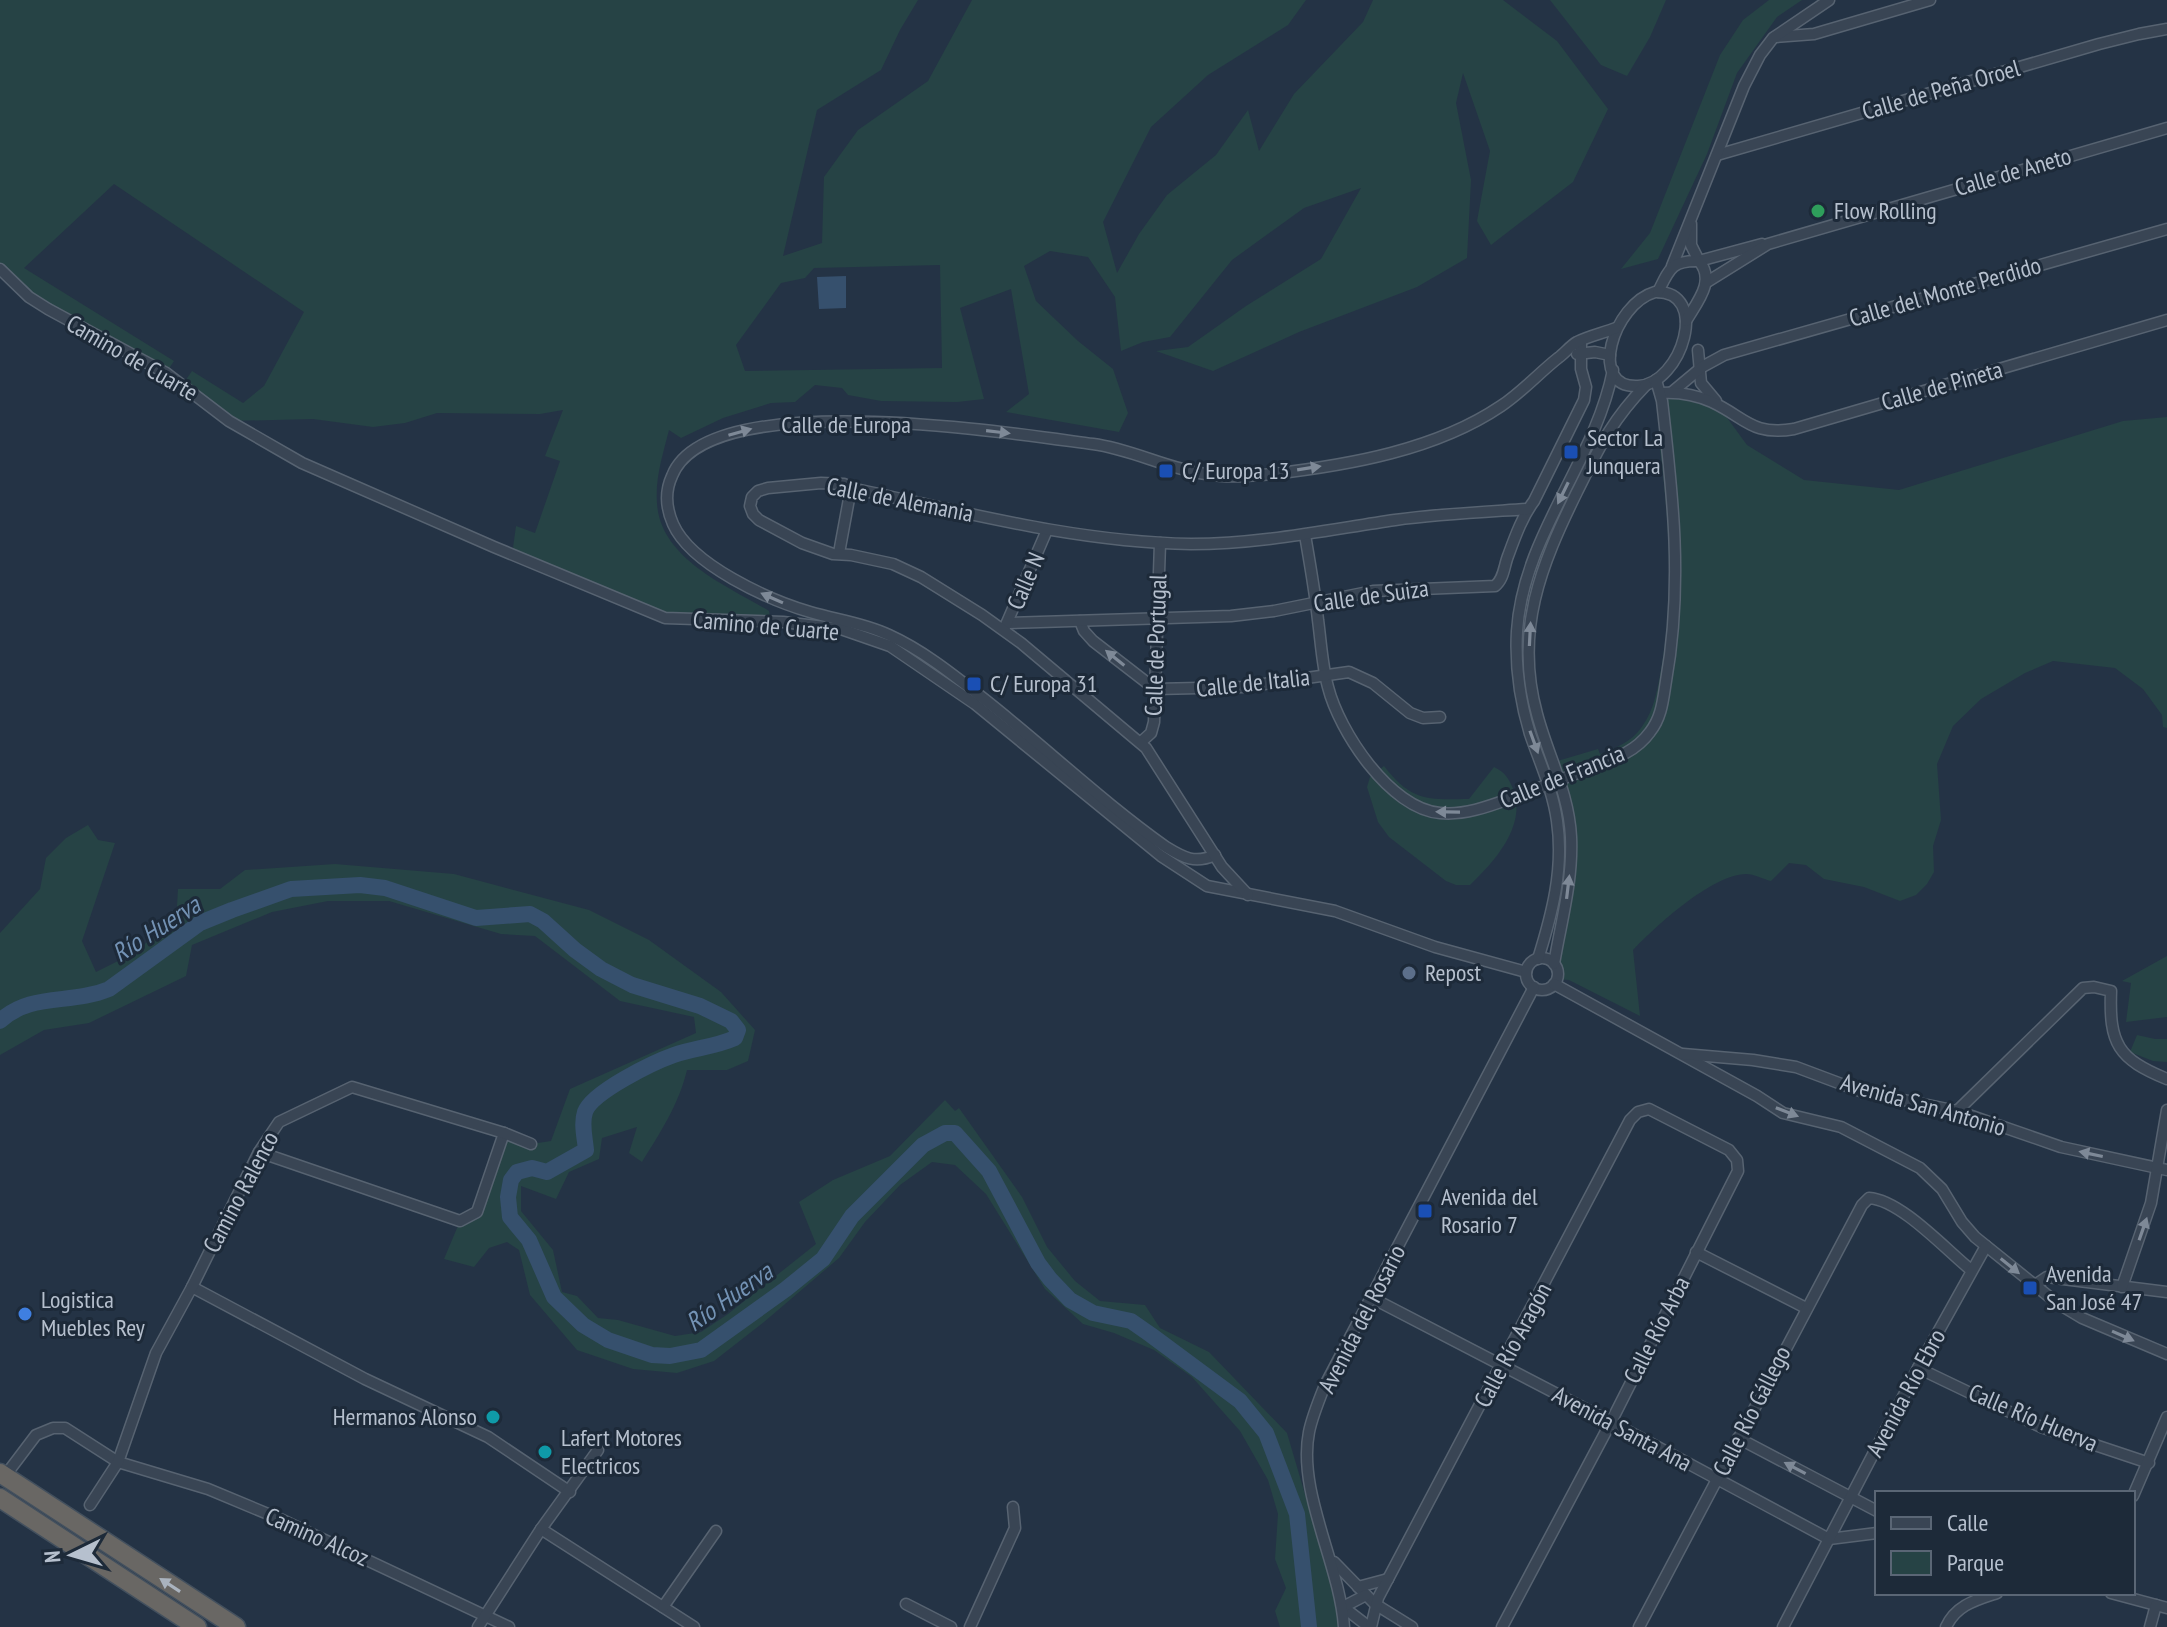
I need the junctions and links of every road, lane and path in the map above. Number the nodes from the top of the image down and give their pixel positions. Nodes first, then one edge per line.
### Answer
1 (1829, 0) edge
2 (1930, 0) edge
3 (1794, 21) junction
4 (2167, 29) edge
5 (1814, 34) junction
6 (1773, 38) junction
7 (2167, 128) edge
8 (1717, 155) junction
9 (1692, 219) junction
10 (2167, 229) edge
11 (1768, 244) junction
12 (1699, 261) junction
13 (1672, 266) junction
14 (0, 269) edge
15 (1707, 282) junction
16 (1658, 292) junction
17 (2167, 320) edge
18 (1686, 321) junction
19 (1616, 328) junction
20 (1685, 335) junction
21 (1581, 341) junction
22 (1698, 350) junction
23 (1581, 353) junction
24 (1610, 355) junction
25 (1724, 355) junction
26 (1560, 357) junction
27 (1581, 369) junction
28 (1699, 369) junction
29 (1613, 370) junction
30 (1651, 382) junction
31 (1666, 392) junction
32 (1720, 406) junction
33 (851, 488) junction
34 (1528, 509) junction
35 (1047, 530) junction
36 (1305, 535) junction
37 (1160, 543) junction
38 (839, 553) junction
39 (1316, 603) junction
40 (1157, 619) junction
41 (1080, 621) junction
42 (1006, 626) junction
43 (1325, 675) junction
44 (1155, 689) junction
45 (1440, 717) dead end
46 (1141, 742) junction
47 (1215, 855) junction
48 (1222, 867) junction
49 (1231, 876) junction
50 (1224, 890) junction
51 (1248, 895) junction
52 (1538, 959) junction
53 (1554, 964) junction
54 (1526, 972) junction
55 (1554, 984) junction
56 (1534, 987) junction
57 (1677, 1054) junction
58 (1725, 1057) junction
59 (1719, 1075) junction
60 (2167, 1079) edge
61 (2167, 1110) edge
62 (1957, 1111) junction
63 (504, 1133) junction
64 (531, 1144) dead end
65 (259, 1152) junction
66 (1737, 1160) joint
67 (2162, 1169) edge
68 (1986, 1246) junction
69 (1696, 1252) junction
70 (1971, 1270) junction
71 (2035, 1285) junction
72 (192, 1287) junction
73 (2122, 1287) junction
74 (2167, 1292) edge
75 (1372, 1298) junction
76 (1806, 1308) junction
77 (2167, 1354) edge
78 (1502, 1366) junction
79 (1918, 1368) junction
80 (2167, 1417) edge
81 (1611, 1422) junction
82 (1738, 1438) junction
83 (598, 1450) dead end
84 (118, 1462) junction
85 (2149, 1463) junction
86 (2, 1474) edge
87 (1717, 1480) junction
88 (570, 1492) junction
89 (2135, 1492) edge
90 (1851, 1497) junction
91 (0, 1498) edge
92 (90, 1505) dead end
93 (1013, 1507) dead end
94 (1875, 1510) edge
95 (541, 1529) junction
96 (716, 1531) dead end
97 (1875, 1533) edge
98 (1829, 1539) junction
99 (1332, 1561) junction
100 (1388, 1579) junction
101 (1366, 1595) junction
102 (1992, 1595) edge
103 (2119, 1595) edge
104 (906, 1604) dead end
105 (2162, 1606) edge
106 (663, 1607) junction
107 (1343, 1607) junction
108 (486, 1615) junction
109 (197, 1627) edge
110 (236, 1627) edge
111 (478, 1627) edge
112 (509, 1627) edge
113 (694, 1627) edge
114 (951, 1627) edge
115 (970, 1627) edge
116 (1344, 1627) edge
117 (1370, 1627) edge
118 (1412, 1627) edge
119 (1502, 1627) edge
120 (1639, 1627) edge
121 (1783, 1627) edge
122 (1946, 1627) edge
123 (2150, 1627) edge

1 - 3 street
2 - 5 street
3 - 5 street
3 - 6 street
4 - 8 street, Calle de Peña Oroel
5 - 6 street
6 - 8 street
7 - 11 street, Calle de Aneto
8 - 9 street
9 - 12 street
9 - 13 street
10 - 25 street, Calle del Monte Perdido
11 - 12 street, Calle de Aneto
11 - 15 street, Calle de Aneto
12 - 13 street, Calle de Aneto
12 - 15 street
13 - 16 street
14 - 50 street, Camino de Cuarte
15 - 18 street
16 - 18 street
16 - 19 street
17 - 32 street, Calle de Pineta
18 - 20 street
19 - 21 street, Calle de Europa
19 - 24 street
20 - 22 street
20 - 30 street
21 - 23 street, Calle de Suiza
21 - 26 street, Calle de Europa
22 - 25 street, Calle del Monte Perdido
22 - 28 street, Calle de Pineta
23 - 24 street, Calle de Europa
23 - 26 street, Calle de Europa
23 - 27 street, Calle de Suiza
24 - 29 street
25 - 28 street, Calle del Monte Perdido
26 - 27 street
47 -> 26 street, Calle de Europa
27 - 34 street, Calle de Suiza
28 - 31 street, Calle del Monte Perdido
28 - 32 street, Calle de Pineta
29 - 30 street
29 -> 52 street
30 - 31 street, Calle de Francia
53 -> 30 street
31 - 32 street, Calle de Pineta
31 -> 43 street, Calle de Francia, bridge
33 - 35 street, Calle de Alemania
33 - 38 street
33 - 38 street, Calle de Alemania
34 - 36 street, Calle de Alemania
34 - 39 street, Calle de Suiza
35 - 37 street, Calle de Alemania
35 - 42 street, Calle N
36 - 37 street, Calle de Alemania
36 - 39 street, Calle de Francia
37 - 40 street, Calle de Portugal
38 - 42 street, Calle de Alemania
39 - 40 street, Calle de Suiza
39 - 43 street, Calle de Francia
40 - 41 street, Calle de Suiza
40 - 44 street, Calle de Portugal
41 - 42 street, Calle de Suiza
44 -> 41 street
42 - 46 street, Calle de Alemania
43 - 44 street, Calle de Italia
43 - 45 street, Calle de Italia
44 - 46 street, Calle de Portugal
46 - 47 street, Calle de Alemania
47 - 48 street, Calle de Alemania
48 - 49 street, Calle de Alemania
48 - 50 street
49 - 50 street
49 - 51 street, Calle de Alemania
50 - 51 street, Camino de Cuarte
51 - 54 street, Camino de Cuarte
52 - 53 street
52 - 54 street
53 - 55 street
54 - 56 street
55 - 56 street
55 - 57 street
56 - 75 street, Avenida del Rosario
57 - 58 street, Avenida San Antonio
57 - 59 street
58 - 59 street
58 - 62 street, Avenida San Antonio
59 -> 68 street
60 - 62 street
61 - 67 street
67 -> 62 street, Avenida San Antonio
63 - 64 street, Camino Ralenco
63 - 65 street, Camino Ralenco
63 - 65 street
65 - 72 street, Camino Ralenco
66 - 69 street, Calle Río Arba
66 - 78 street, Calle Río Aragón
73 -> 67 street
68 - 70 street, Avenida Río Ebro
68 -> 71 street
69 - 76 street
69 - 81 street, Calle Río Arba
70 - 76 street, Calle Río Gállego
70 - 79 street, Avenida Río Ebro
71 - 73 street
71 -> 77 street
72 - 84 street, Camino Ralenco
72 - 88 street
73 - 74 street
75 - 78 street, Avenida Santa Ana
75 - 99 street, Avenida del Rosario
76 - 82 street, Calle Río Gállego
78 - 81 street, Avenida Santa Ana
78 - 100 street, Calle Río Aragón
79 - 85 street, Calle Río Huerva
79 - 90 street, Avenida Río Ebro
80 - 85 street
81 - 87 street, Avenida Santa Ana
81 - 119 street, Calle Río Arba
82 - 87 street, Calle Río Gállego
90 -> 82 street
83 - 88 street
84 - 86 street, Camino Alcoz
84 - 92 street, Camino Ralenco
84 - 108 street, Camino Alcoz
85 - 89 street
110 -> 86 highway
87 - 98 street, Avenida Santa Ana
87 - 120 street, Calle Río Gállego
88 - 95 street
90 - 94 street
90 - 98 street, Avenida Río Ebro
91 - 109 highway
93 - 115 street
95 - 106 street
95 - 108 street
96 - 106 street
97 - 98 street
98 - 121 street, Avenida Río Ebro
99 - 101 street
99 - 107 street, Avenida del Rosario
100 - 101 street, Calle Río Aragón
100 - 101 street
101 - 107 street
101 - 117 street, Calle Río Aragón
101 - 118 street
102 - 122 street
103 - 105 street
104 - 114 street
105 - 123 street
106 - 113 street
107 - 116 street, Avenida del Rosario
107 - 117 street
108 - 111 street
108 - 112 street, Camino Alcoz

